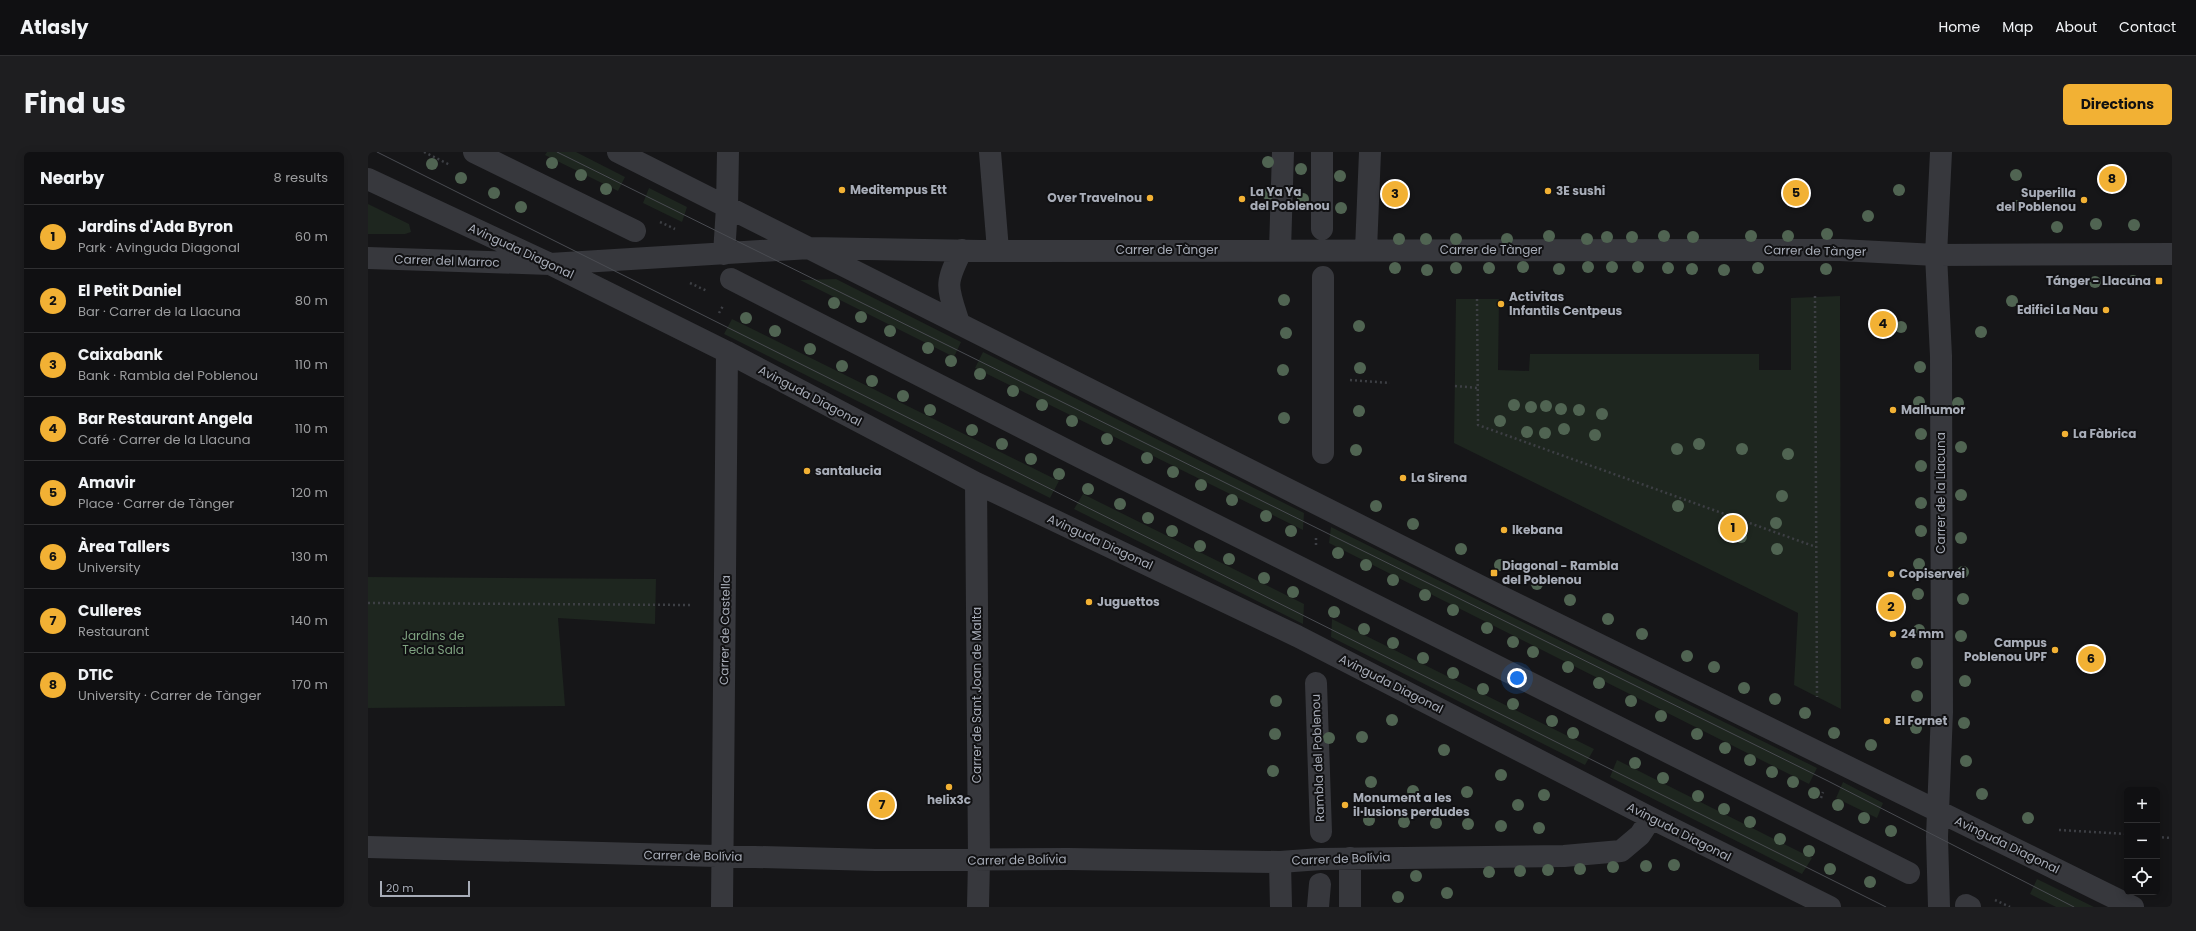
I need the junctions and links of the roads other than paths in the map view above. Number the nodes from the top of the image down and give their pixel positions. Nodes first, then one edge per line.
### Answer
1 (474, 152) edge
2 (618, 152) edge
3 (728, 152) edge
4 (990, 152) edge
5 (1283, 152) edge
6 (1322, 152) edge
7 (1370, 152) edge
8 (1941, 152) edge
9 (368, 179) edge
10 (728, 207) junction
11 (1322, 229) dead end
12 (635, 231) dead end
13 (810, 248) junction
14 (962, 250) junction
15 (998, 250) junction
16 (1280, 250) junction
17 (1366, 250) junction
18 (724, 254) junction
19 (2172, 254) edge
20 (1936, 255) junction
21 (368, 258) edge
22 (550, 264) junction
23 (1323, 277) dead end
24 (731, 279) dead end
25 (959, 323) junction
26 (727, 352) junction
27 (1323, 453) dead end
28 (976, 483) junction
29 (1316, 683) dead end
30 (1938, 811) junction
31 (1651, 818) junction
32 (1321, 832) dead end
33 (368, 847) edge
34 (724, 856) junction
35 (1350, 858) junction
36 (979, 860) junction
37 (1280, 862) junction
38 (1909, 873) dead end
39 (1320, 884) dead end
40 (722, 907) edge
41 (978, 907) edge
42 (1281, 907) edge
43 (1318, 907) edge
44 (1350, 907) edge
45 (1830, 907) edge
46 (1939, 907) edge
47 (2133, 907) edge

1 - 12 street
2 - 10 street, Avinguda Diagonal
3 - 10 street
4 - 15 street
5 - 16 street
6 - 11 street
7 - 17 street
8 - 20 street, Carrer de la Llacuna
9 - 22 street, Avinguda Diagonal
10 - 13 street, Avinguda Diagonal
10 - 18 street
13 - 14 street, Carrer de Tànger
13 - 18 street, Carrer de Tànger
13 - 25 street, Avinguda Diagonal
14 - 15 street, Carrer de Tànger
14 - 25 street
15 - 16 street, Carrer de Tànger
16 - 17 street, Carrer de Tànger
17 - 20 street, Carrer de Tànger
18 - 22 street, Carrer del Marroc
19 - 20 street, Carrer de Tànger
20 - 30 street, Carrer de la Llacuna
21 - 22 street, Carrer del Marroc
22 - 26 street, Avinguda Diagonal
23 - 27 street
24 - 38 street
25 - 30 street, Avinguda Diagonal
26 - 28 street, Avinguda Diagonal
26 - 34 street, Carrer de Castella
28 - 31 street, Avinguda Diagonal
28 - 36 street, Carrer de Sant Joan de Malta
29 - 32 street, Rambla del Poblenou
30 - 46 street, Carrer de la Llacuna
30 - 47 street, Avinguda Diagonal
31 - 35 street, Carrer de Bolívia
31 - 45 street, Avinguda Diagonal
33 - 34 street, Carrer de Bolívia
34 - 36 street, Carrer de Bolívia
34 - 40 street, Carrer de Castella
35 - 37 street, Carrer de Bolívia
35 - 44 street
36 - 37 street, Carrer de Bolívia
36 - 41 street, Carrer de Sant Joan de Malta
37 - 42 street
39 - 43 street

